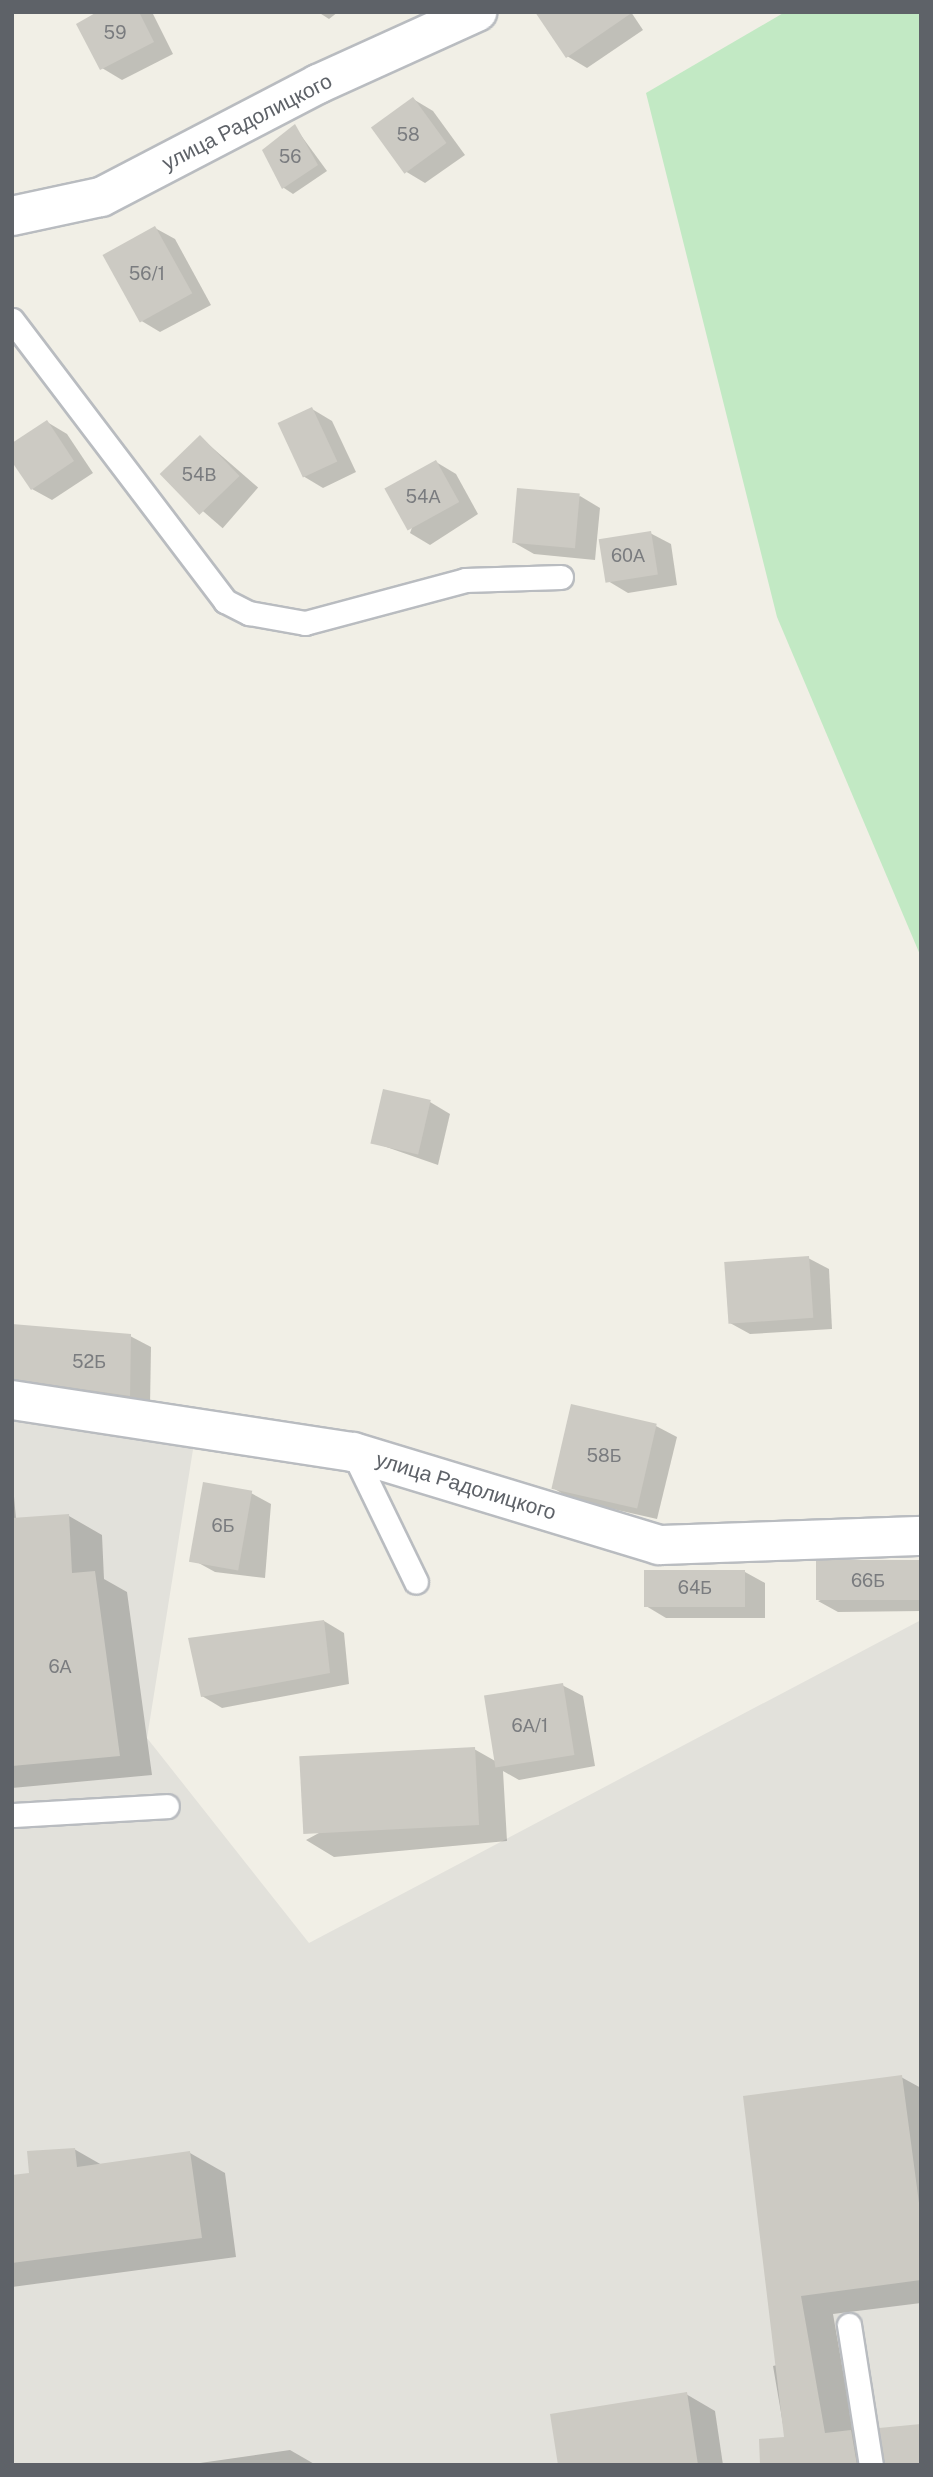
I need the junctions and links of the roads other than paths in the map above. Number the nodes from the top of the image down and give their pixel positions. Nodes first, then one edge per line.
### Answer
1 (477, 12) edge
2 (12, 216) edge
3 (12, 320) edge
4 (561, 577) dead end
5 (12, 1400) edge
6 (353, 1452) junction
7 (920, 1536) edge
8 (416, 1582) dead end
9 (167, 1806) dead end
10 (12, 1815) edge
11 (849, 2325) dead end
12 (871, 2465) edge

1 - 2 street, улица Радолицкого
3 - 4 lane
5 - 6 street, улица Радолицкого
6 - 7 street, улица Радолицкого
6 - 8 lane
9 - 10 lane
11 - 12 lane

